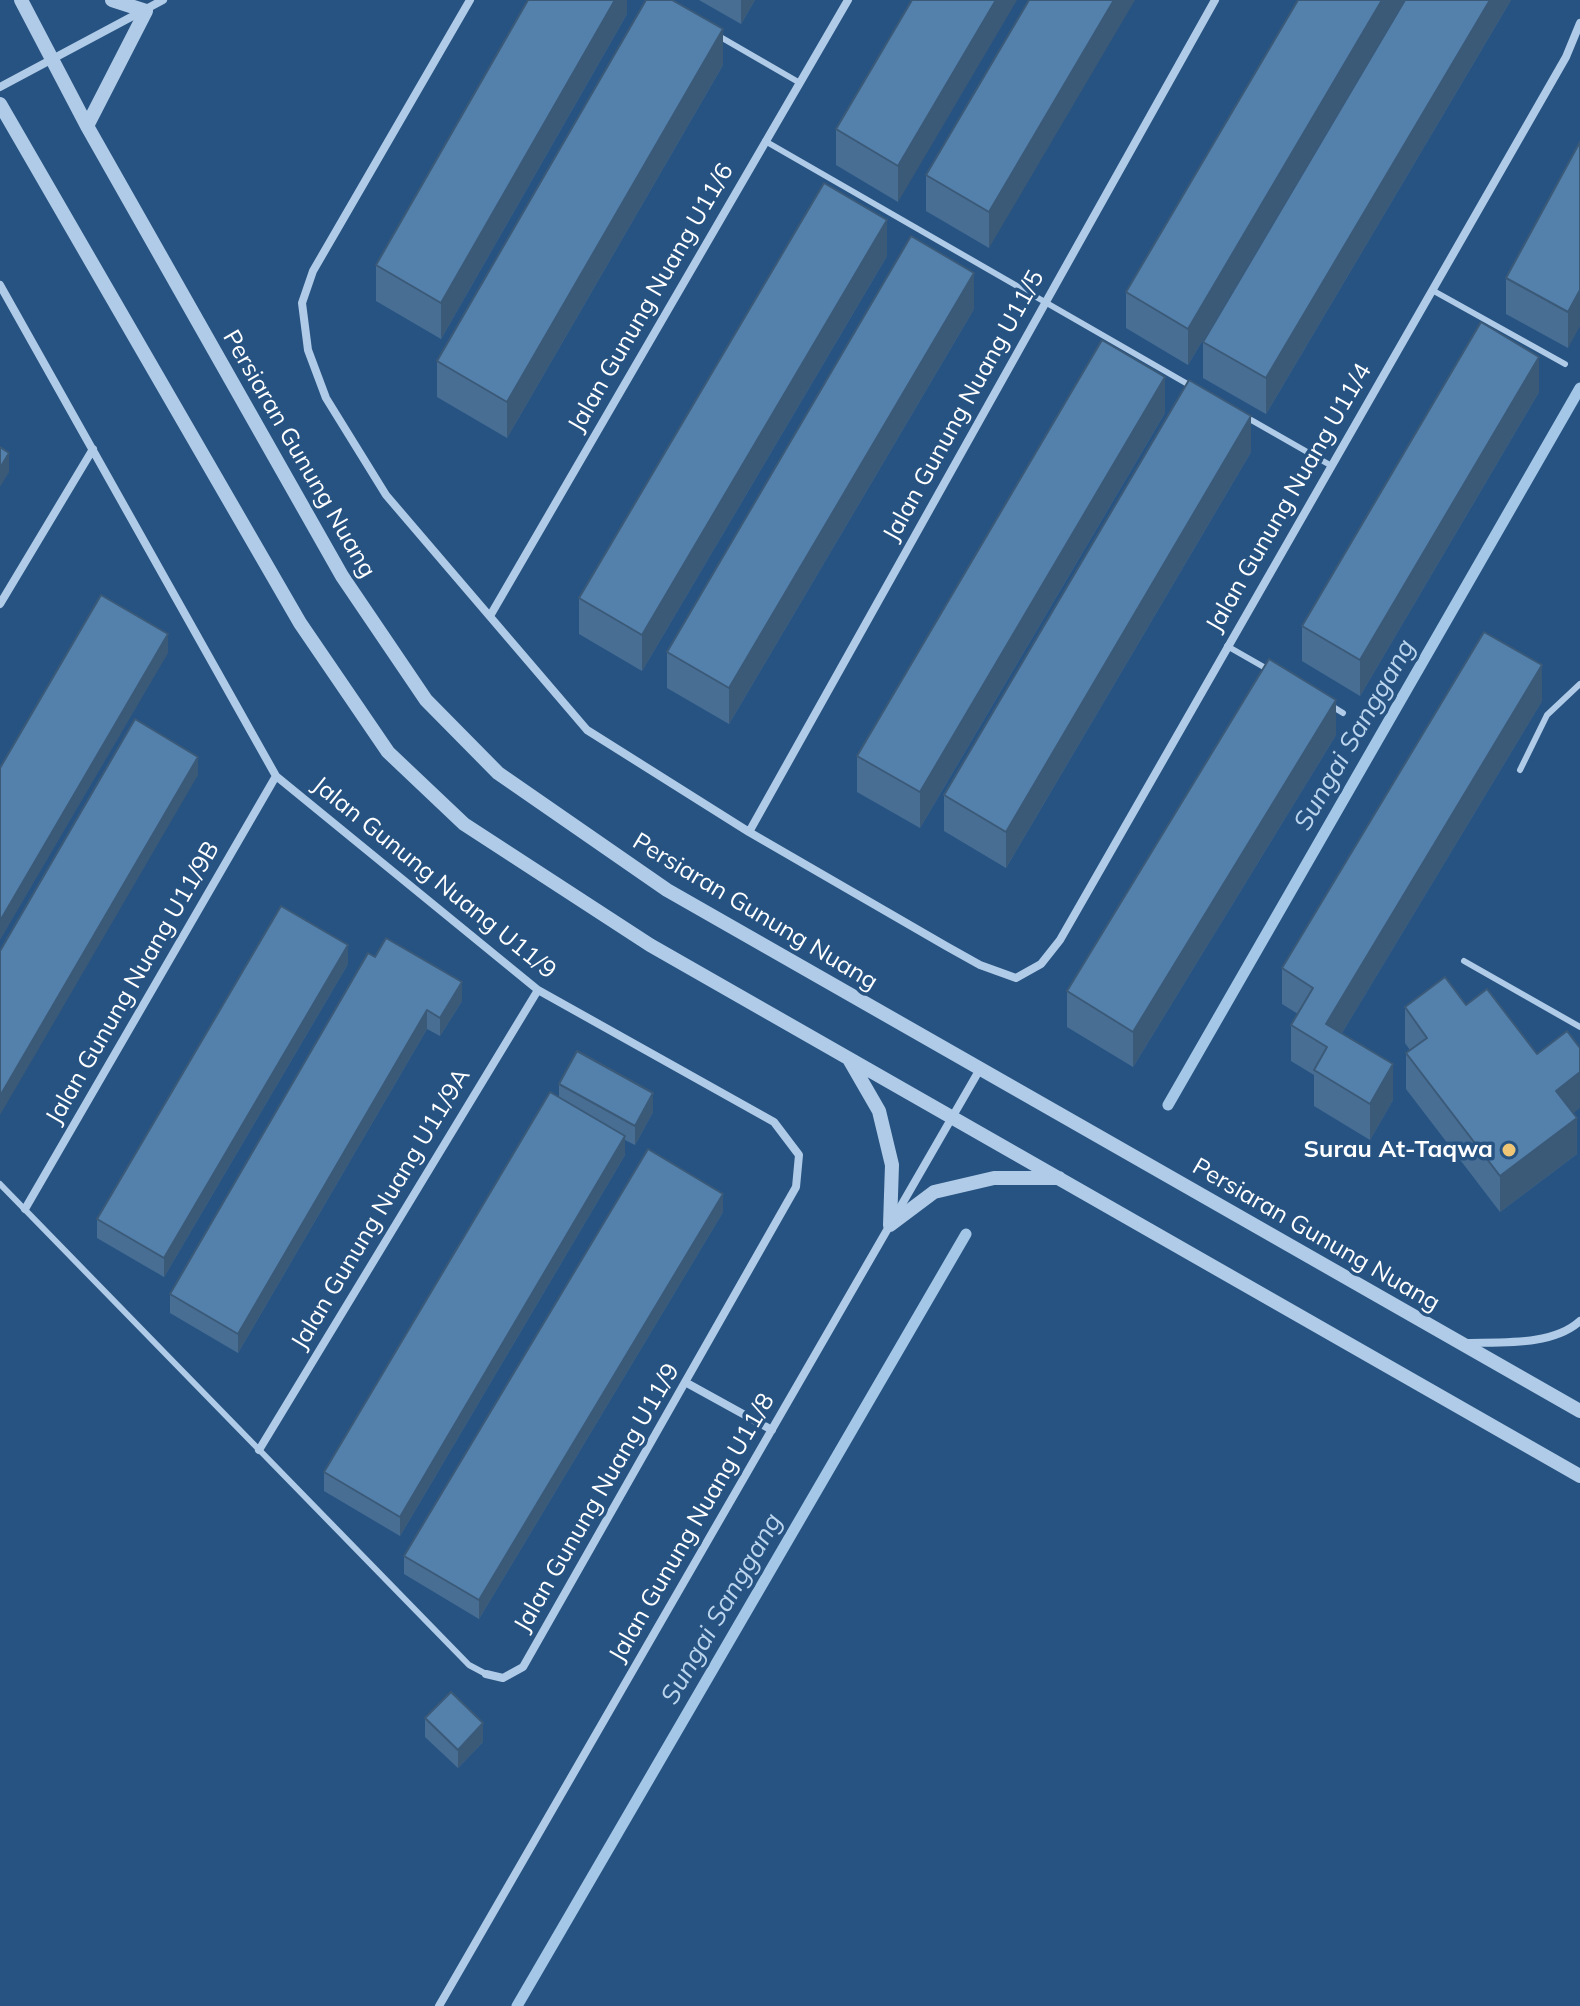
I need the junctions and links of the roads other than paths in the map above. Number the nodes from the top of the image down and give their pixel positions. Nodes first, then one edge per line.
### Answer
1 (21, 0) edge
2 (112, 0) edge
3 (163, 0) edge
4 (470, 0) edge
5 (848, 0) edge
6 (1215, 0) edge
7 (146, 11) junction
8 (1580, 23) edge
9 (708, 30) edge
10 (51, 60) junction
11 (800, 83) junction
12 (0, 87) edge
13 (0, 104) edge
14 (87, 126) junction
15 (765, 141) junction
16 (0, 285) edge
17 (1432, 290) junction
18 (1045, 302) junction
19 (1565, 364) dead end
20 (1194, 387) edge
21 (1235, 411) edge
22 (93, 449) junction
23 (1330, 465) junction
24 (0, 604) edge
25 (490, 616) junction
26 (1227, 646) junction
27 (1278, 675) edge
28 (1580, 684) edge
29 (1317, 698) edge
30 (1343, 713) dead end
31 (1520, 770) dead end
32 (276, 776) junction
33 (749, 832) junction
34 (1464, 961) dead end
35 (538, 990) junction
36 (1580, 1027) edge
37 (849, 1059) junction
38 (980, 1069) junction
39 (952, 1117) junction
40 (1059, 1178) junction
41 (0, 1184) edge
42 (25, 1209) junction
43 (890, 1225) junction
44 (1580, 1321) edge
45 (1462, 1343) junction
46 (685, 1382) junction
47 (1580, 1411) edge
48 (772, 1430) junction
49 (259, 1450) junction
50 (1580, 1476) edge
51 (486, 1674) joint
52 (439, 2006) edge

1 - 10 street, Persiaran Gunung Nuang
2 - 7 street
3 - 7 street
4 - 25 street
5 - 11 street, Jalan Gunung Nuang U11/6
6 - 18 street, Jalan Gunung Nuang U11/5
7 - 10 street
7 - 14 street
8 - 17 street, Jalan Gunung Nuang U11/4
9 - 11 lane
10 - 12 street
10 - 14 street, Persiaran Gunung Nuang
11 - 15 street, Jalan Gunung Nuang U11/6
13 - 37 street
14 - 38 street, Persiaran Gunung Nuang
15 - 18 lane
15 - 25 street, Jalan Gunung Nuang U11/6
16 - 22 street, Jalan Gunung Nuang U11/9
17 - 19 lane
17 - 23 street, Jalan Gunung Nuang U11/4
18 - 20 lane
18 - 33 street, Jalan Gunung Nuang U11/5
21 - 23 lane
22 - 24 street
22 - 32 street, Jalan Gunung Nuang U11/9
23 - 26 street, Jalan Gunung Nuang U11/4
25 - 33 street
26 - 27 lane
26 - 33 street, Jalan Gunung Nuang U11/4
28 - 31 lane
29 - 30 lane
32 - 35 street, Jalan Gunung Nuang U11/9
32 - 42 street, Jalan Gunung Nuang U11/9B
34 - 36 lane
35 - 46 street, Jalan Gunung Nuang U11/9
35 - 49 street, Jalan Gunung Nuang U11/9A
37 - 39 street
37 - 43 street
38 - 39 street, Jalan Gunung Nuang U11/8
38 - 45 street, Persiaran Gunung Nuang
39 - 40 street
39 - 43 street, Jalan Gunung Nuang U11/8
40 - 43 street
40 - 50 street
41 - 42 lane
42 - 49 lane
43 - 48 street, Jalan Gunung Nuang U11/8
44 - 45 street
45 - 47 street, Persiaran Gunung Nuang
46 - 48 street
46 - 51 street, Jalan Gunung Nuang U11/9
48 - 52 street, Jalan Gunung Nuang U11/8
49 - 51 lane

